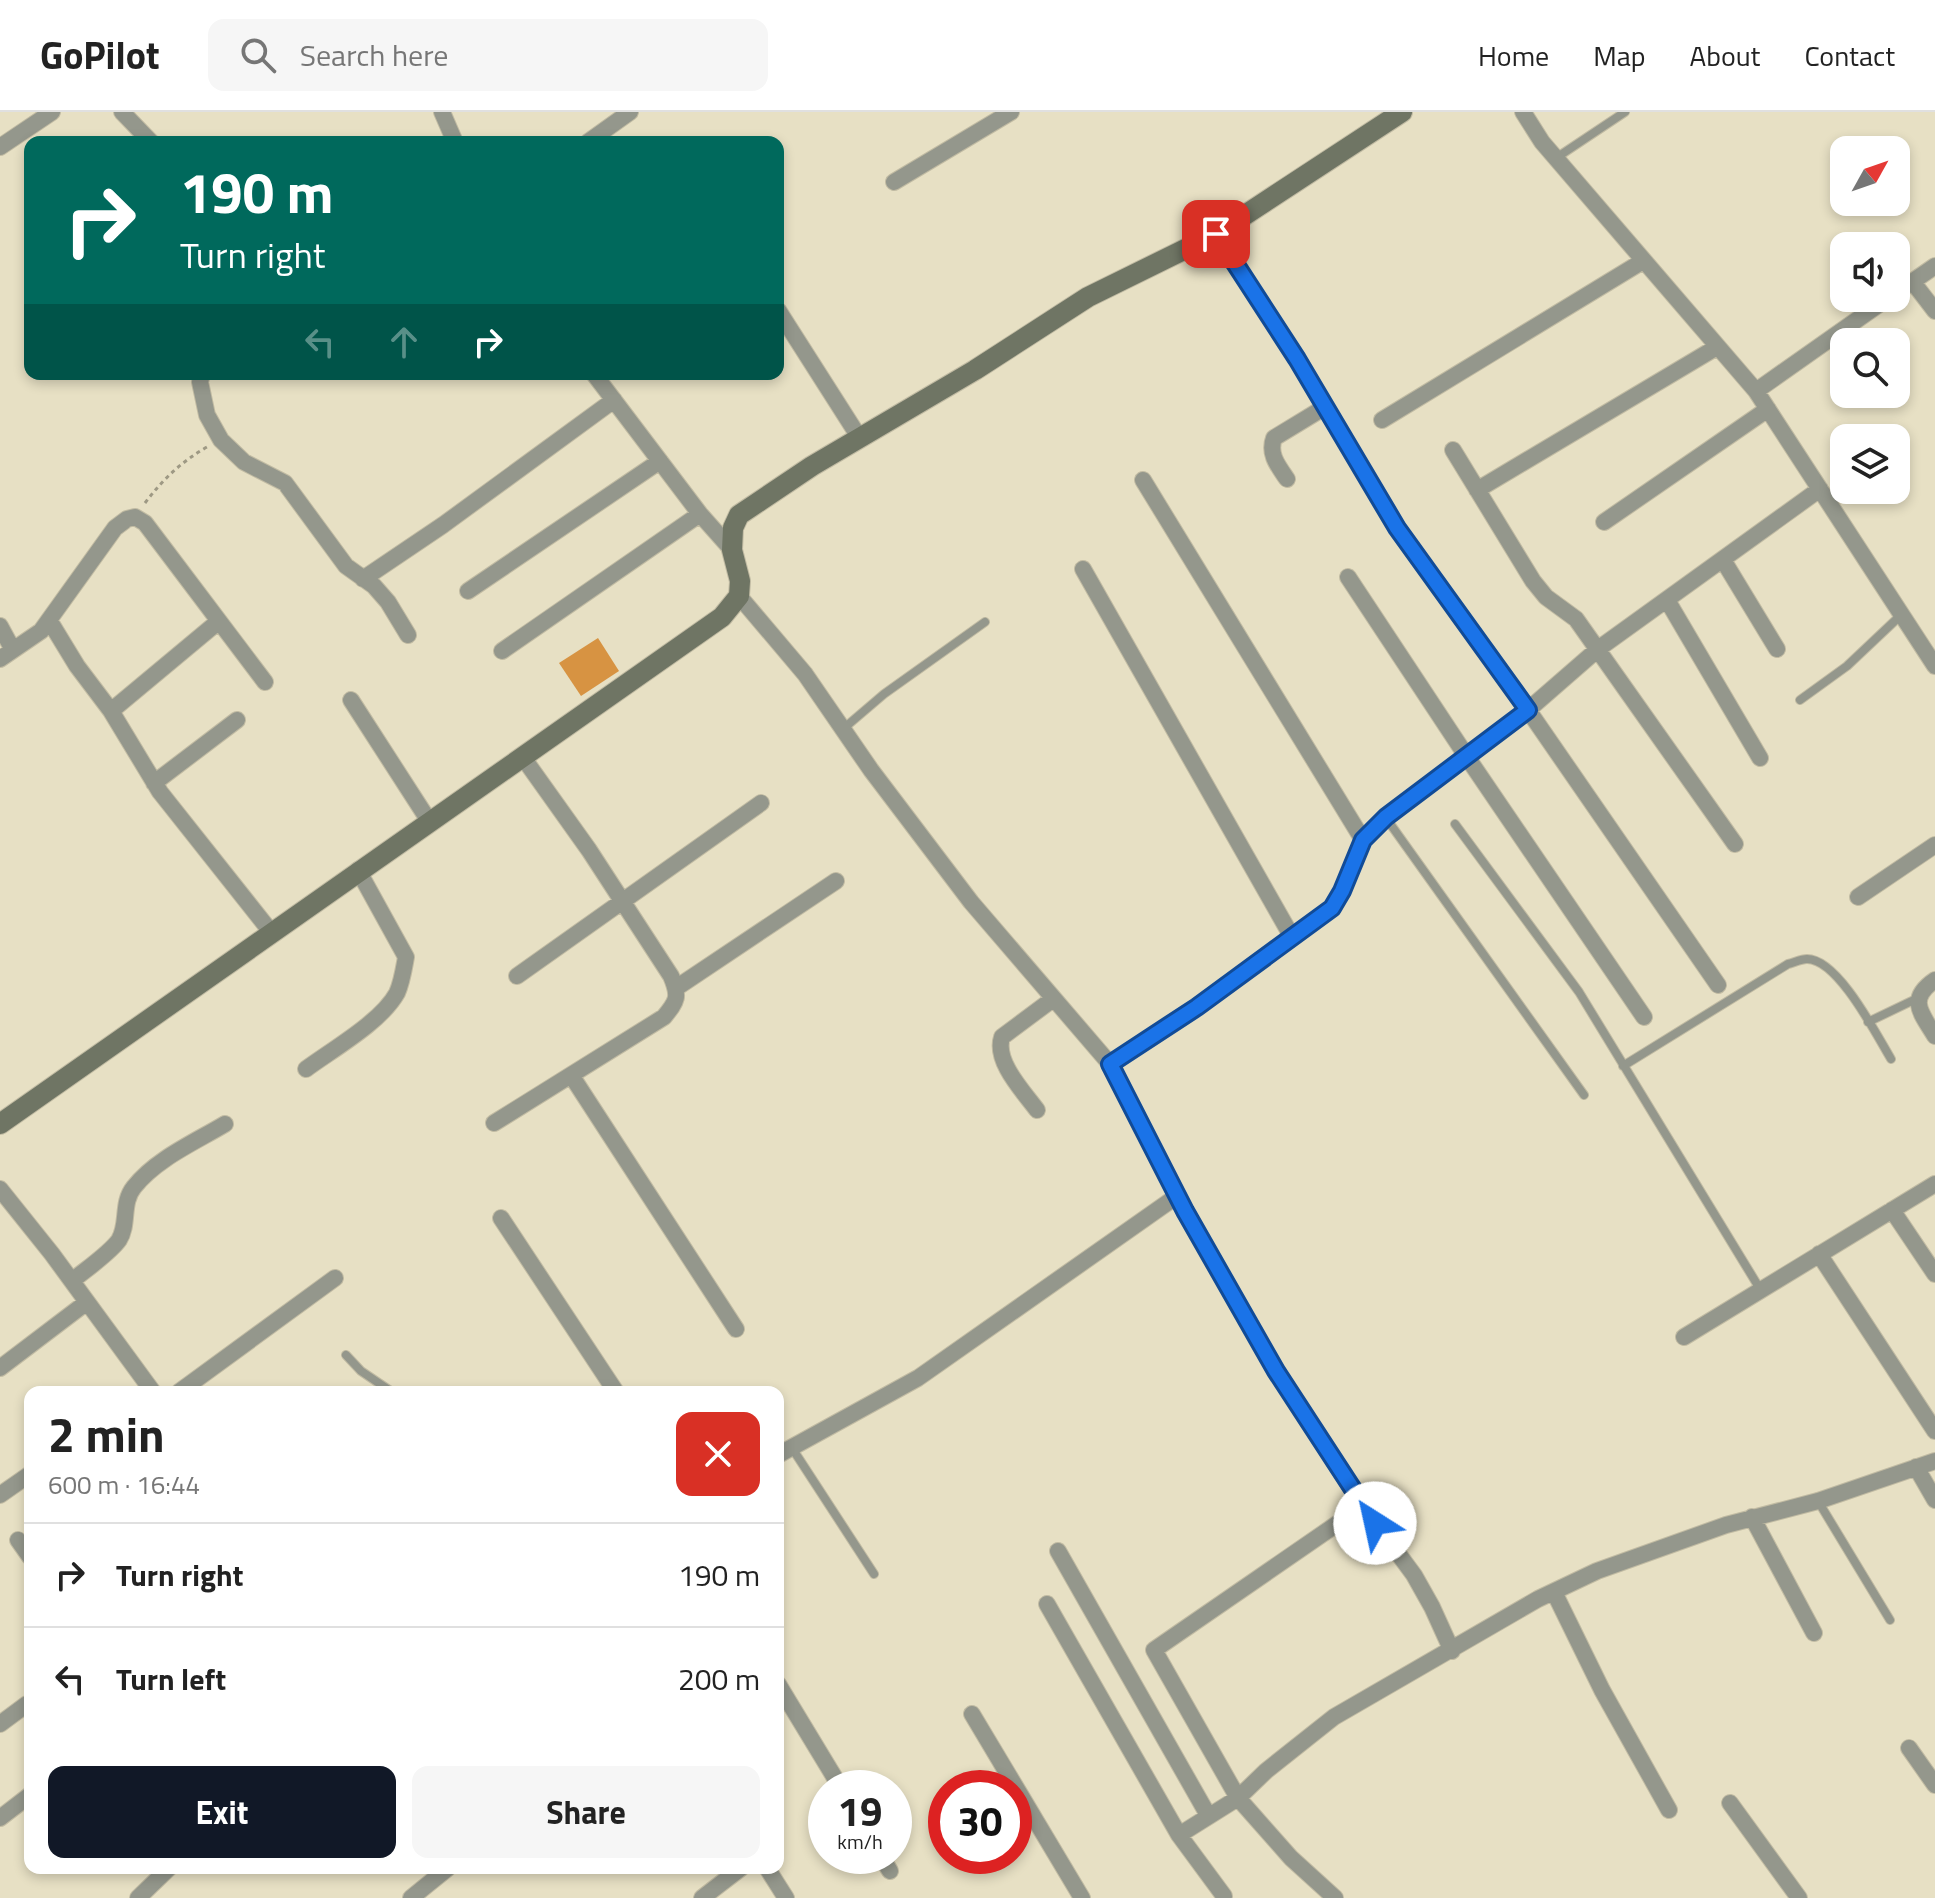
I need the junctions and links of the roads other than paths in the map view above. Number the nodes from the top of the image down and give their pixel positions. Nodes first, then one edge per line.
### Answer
1 (52, 112) edge
2 (122, 112) edge
3 (442, 112) edge
4 (630, 112) edge
5 (1011, 112) edge
6 (1402, 112) edge
7 (1523, 112) edge
8 (1625, 112) edge
9 (145, 136) edge
10 (452, 136) edge
11 (596, 136) edge
12 (0, 147) edge
13 (1555, 158) junction
14 (894, 182) dead end
15 (1216, 234) junction
16 (1643, 261) junction
17 (1935, 266) edge
18 (1912, 281) joint
19 (1935, 311) edge
20 (1868, 312) edge
21 (784, 319) edge
22 (1717, 347) junction
23 (200, 380) edge
24 (599, 380) edge
25 (1756, 391) junction
26 (614, 400) junction
27 (1325, 407) junction
28 (1768, 409) junction
29 (1382, 420) dead end
30 (859, 437) junction
31 (1453, 450) dead end
32 (660, 461) junction
33 (1287, 479) dead end
34 (1143, 480) dead end
35 (1820, 489) junction
36 (1477, 490) junction
37 (700, 514) junction
38 (1604, 522) dead end
39 (732, 550) junction
40 (1723, 560) junction
41 (1083, 569) dead end
42 (1348, 577) dead end
43 (363, 579) junction
44 (468, 591) dead end
45 (739, 596) junction
46 (1667, 600) junction
47 (1901, 614) junction
48 (49, 620) junction
49 (219, 621) junction
50 (985, 622) dead end
51 (0, 626) edge
52 (408, 635) dead end
53 (1598, 649) junction
54 (1777, 649) dead end
55 (502, 651) dead end
56 (6, 655) edge
57 (1935, 666) edge
58 (265, 682) dead end
59 (351, 700) dead end
60 (1800, 700) dead end
61 (1528, 710) junction
62 (111, 711) junction
63 (237, 720) dead end
64 (843, 729) junction
65 (522, 756) junction
66 (1467, 757) junction
67 (1760, 758) dead end
68 (154, 783) junction
69 (761, 803) dead end
70 (1386, 817) junction
71 (429, 821) junction
72 (1455, 824) dead end
73 (1363, 840) junction
74 (1735, 844) dead end
75 (1935, 845) edge
76 (358, 870) junction
77 (836, 881) dead end
78 (1858, 897) dead end
79 (622, 901) junction
80 (271, 932) junction
81 (1292, 937) junction
82 (517, 976) dead end
83 (1935, 980) edge
84 (1718, 985) dead end
85 (676, 988) junction
86 (1918, 998) junction
87 (1053, 999) junction
88 (1644, 1017) dead end
89 (1868, 1022) junction
90 (1935, 1036) edge
91 (1891, 1059) dead end
92 (1110, 1064) junction
93 (1623, 1066) junction
94 (306, 1069) dead end
95 (571, 1075) junction
96 (1584, 1095) dead end
97 (1037, 1110) dead end
98 (494, 1123) dead end
99 (0, 1124) edge
100 (225, 1124) dead end
101 (1935, 1184) edge
102 (0, 1189) edge
103 (1177, 1196) junction
104 (1892, 1210) junction
105 (501, 1218) dead end
106 (1819, 1254) junction
107 (1935, 1274) edge
108 (335, 1278) dead end
109 (72, 1281) junction
110 (1760, 1289) junction
111 (87, 1302) junction
112 (736, 1329) dead end
113 (1684, 1337) dead end
114 (346, 1355) dead end
115 (0, 1368) edge
116 (146, 1386) edge
117 (187, 1386) edge
118 (383, 1386) edge
119 (612, 1386) edge
120 (1935, 1431) edge
121 (785, 1451) edge
122 (1935, 1461) edge
123 (1916, 1467) junction
124 (24, 1478) edge
125 (0, 1495) edge
126 (1935, 1500) edge
127 (1818, 1501) junction
128 (1363, 1506) junction
129 (1752, 1517) junction
130 (18, 1540) dead end
131 (24, 1548) edge
132 (1058, 1551) dead end
133 (874, 1574) dead end
134 (1554, 1592) junction
135 (1047, 1604) dead end
136 (1890, 1620) dead end
137 (1814, 1633) dead end
138 (1452, 1651) junction
139 (784, 1694) edge
140 (24, 1706) edge
141 (972, 1714) dead end
142 (0, 1724) edge
143 (1909, 1748) dead end
144 (830, 1770) edge
145 (1935, 1785) edge
146 (1238, 1798) junction
147 (24, 1800) edge
148 (1730, 1803) dead end
149 (1669, 1810) dead end
150 (1208, 1815) junction
151 (0, 1818) edge
152 (1179, 1835) junction
153 (163, 1874) edge
154 (441, 1874) edge
155 (733, 1874) edge
156 (771, 1874) edge
157 (1224, 1896) dead end
158 (138, 1898) edge
159 (411, 1898) edge
160 (702, 1898) edge
161 (786, 1898) edge
162 (1082, 1898) edge
163 (1335, 1898) edge
164 (1799, 1898) edge

1 - 12 street
2 - 9 street
3 - 10 street
4 - 11 street
5 - 14 street
6 - 15 main road
7 - 13 street
8 - 13 lane
13 - 16 street
15 - 27 street
15 - 30 main road
16 - 22 street
16 - 29 street
17 - 18 street
18 - 19 street
20 - 25 street
21 - 30 street
22 - 25 street
22 - 36 street
23 - 43 street
24 - 26 street
25 - 28 street
26 - 32 street
26 - 43 street
27 - 33 street
27 - 61 street
28 - 35 street
28 - 38 street
30 - 39 main road
31 - 36 street
32 - 37 street
32 - 44 street
34 - 73 street
35 - 40 street
35 - 47 street
36 - 53 street
37 - 39 street
37 - 55 street
39 - 45 main road
40 - 46 street
40 - 54 street
41 - 81 street
42 - 66 street
43 - 52 street
45 - 64 street
45 - 65 main road
46 - 53 street
46 - 67 street
47 - 57 street
47 - 60 lane
48 - 49 street
48 - 56 street
48 - 62 street
49 - 58 street
49 - 62 street
50 - 64 lane
51 - 56 street
53 - 61 street
53 - 74 street
59 - 71 street
61 - 66 street
61 - 84 street
62 - 68 street
63 - 68 street
64 - 87 street
65 - 71 main road
65 - 79 street
66 - 70 street
66 - 88 street
68 - 80 street
69 - 79 street
70 - 73 street
70 - 96 lane
71 - 76 main road
72 - 93 lane
73 - 81 street
75 - 78 street
76 - 80 main road
76 - 94 street
77 - 85 street
79 - 82 street
79 - 85 street
80 - 99 main road
81 - 92 street
83 - 86 street
85 - 95 street
86 - 89 lane
86 - 90 street
87 - 92 street
87 - 97 street
89 - 91 lane
89 - 93 lane
92 - 103 street
93 - 110 lane
95 - 98 street
95 - 112 street
100 - 109 street
101 - 104 street
102 - 109 street
103 - 121 street
103 - 128 street
104 - 106 street
104 - 107 street
105 - 119 street
106 - 110 street
106 - 120 street
108 - 117 street
109 - 111 street
110 - 113 street
111 - 115 street
111 - 116 street
114 - 118 lane
121 - 133 lane
122 - 123 street
123 - 126 street
123 - 127 street
124 - 125 street
127 - 129 street
127 - 136 lane
128 - 138 street
128 - 146 street
129 - 134 street
129 - 137 street
130 - 131 street
132 - 150 street
134 - 138 street
134 - 149 street
135 - 152 street
138 - 146 street
139 - 144 street
140 - 142 street
141 - 162 street
143 - 145 street
146 - 150 street
146 - 163 street
147 - 151 street
148 - 164 street
150 - 152 street
152 - 157 street
153 - 158 street
154 - 159 street
155 - 160 street
156 - 161 street

